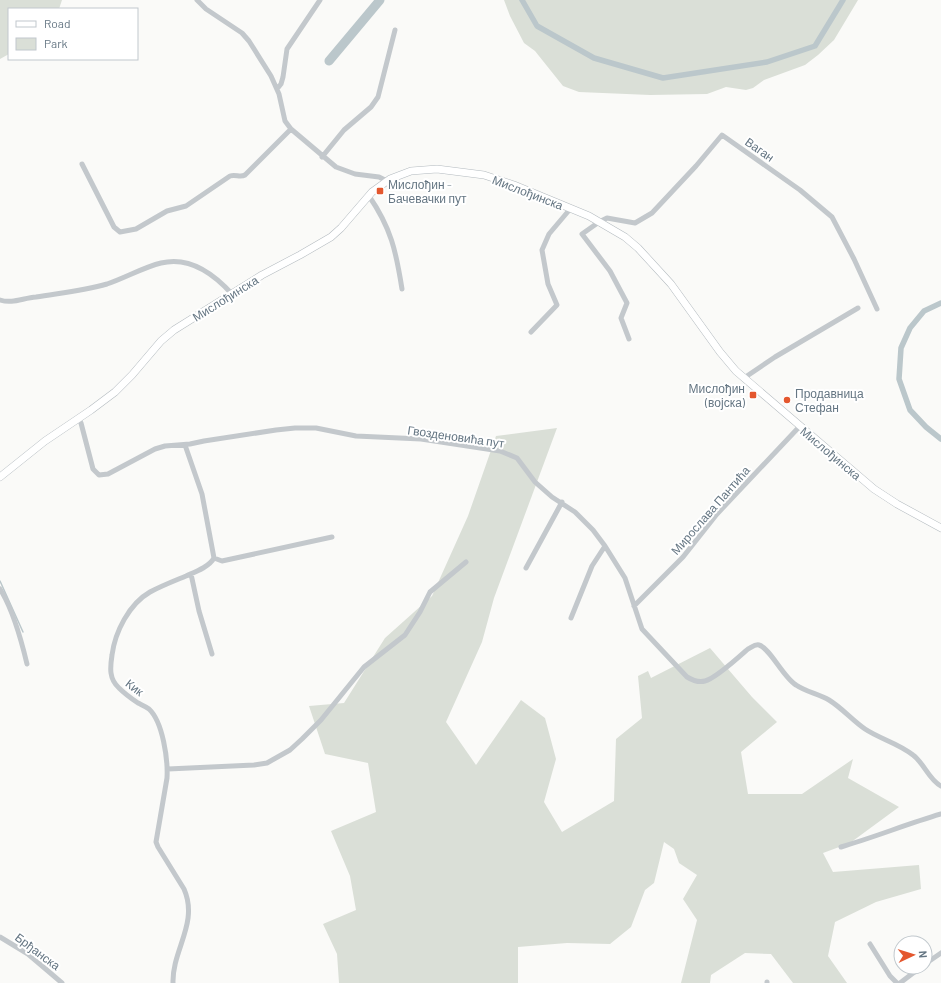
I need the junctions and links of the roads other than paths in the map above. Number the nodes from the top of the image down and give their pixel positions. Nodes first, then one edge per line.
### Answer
1 (197, 0) edge
2 (320, 0) edge
3 (395, 30) dead end
4 (277, 90) junction
5 (291, 129) junction
6 (322, 156) junction
7 (82, 164) dead end
8 (387, 181) junction
9 (369, 196) junction
10 (571, 208) junction
11 (599, 222) junction
12 (402, 289) dead end
13 (232, 294) junction
14 (0, 300) edge
15 (858, 308) dead end
16 (877, 309) dead end
17 (531, 332) dead end
18 (629, 339) dead end
19 (744, 378) junction
20 (78, 418) junction
21 (800, 426) junction
22 (185, 445) junction
23 (0, 477) edge
24 (562, 502) junction
25 (941, 528) edge
26 (332, 537) dead end
27 (605, 546) junction
28 (214, 558) junction
29 (466, 562) dead end
30 (526, 568) dead end
31 (191, 574) junction
32 (0, 589) edge
33 (634, 606) junction
34 (571, 618) dead end
35 (212, 654) dead end
36 (28, 664) dead end
37 (168, 769) junction
38 (941, 786) edge
39 (941, 814) edge
40 (841, 847) dead end
41 (0, 937) edge
42 (870, 944) dead end
43 (910, 975) edge
44 (62, 983) edge
45 (173, 983) edge
46 (898, 983) edge

1 - 4 street
2 - 4 street
3 - 6 street
4 - 5 street
5 - 6 street
5 - 7 street
6 - 8 street
8 - 9 main road, Мислођинска
8 - 10 main road, Мислођинска
9 - 12 street
9 - 13 main road, Мислођинска
10 - 11 main road, Мислођинска
10 - 17 street
11 - 16 street, Ваган
11 - 18 street
11 - 19 main road, Мислођинска
13 - 14 street
13 - 20 main road, Мислођинска
15 - 19 street
19 - 21 main road, Мислођинска
20 - 22 street, Гвозденовића пут
20 - 23 main road, Мислођинска
21 - 25 main road, Мислођинска
21 - 33 street, Мирослава Пантића
22 - 24 street, Гвозденовића пут
22 - 28 street
24 - 27 street, Гвозденовића пут
24 - 30 street
26 - 28 street
27 - 33 street, Гвозденовића пут
27 - 34 street
28 - 31 street, Кик
29 - 37 street
31 - 35 street
31 - 37 street, Кик
32 - 36 street
33 - 38 street, Гвозденовића пут
37 - 45 street, Кик
39 - 40 street
41 - 44 street, Брђанска
42 - 46 street
43 - 46 street

